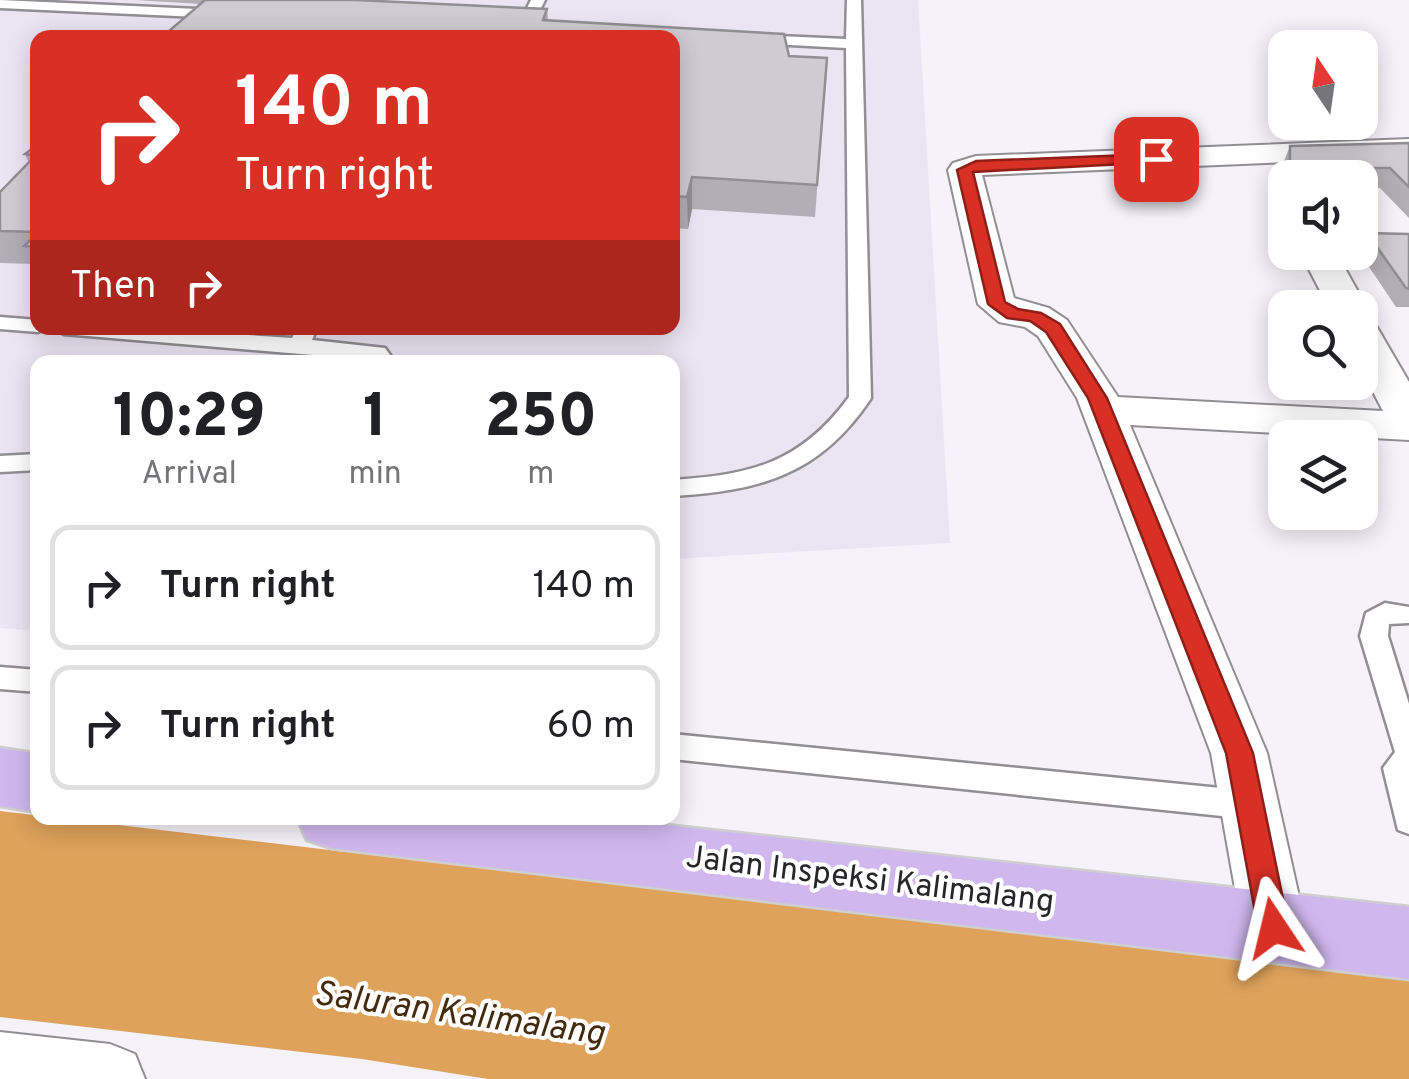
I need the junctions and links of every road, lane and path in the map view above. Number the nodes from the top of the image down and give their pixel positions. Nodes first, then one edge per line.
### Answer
1 (538, 0) edge
2 (854, 0) edge
3 (0, 4) edge
4 (212, 14) junction
5 (229, 14) edge
6 (198, 26) edge
7 (563, 28) edge
8 (737, 38) edge
9 (853, 44) junction
10 (1409, 148) edge
11 (0, 323) edge
12 (30, 325) edge
13 (273, 335) edge
14 (303, 336) edge
15 (380, 355) edge
16 (1378, 364) edge
17 (1102, 410) junction
18 (1409, 423) edge
19 (30, 462) edge
20 (0, 464) edge
21 (680, 487) edge
22 (1402, 614) dead end
23 (0, 678) edge
24 (30, 680) edge
25 (680, 747) edge
26 (1409, 750) edge
27 (1409, 758) edge
28 (0, 777) edge
29 (30, 781) edge
30 (1251, 805) junction
31 (1409, 820) edge
32 (391, 825) edge
33 (1274, 928) junction
34 (1409, 943) edge
35 (0, 1067) edge
36 (110, 1079) edge

1 - 7 lane
2 - 9 lane
3 - 4 lane
4 - 5 lane
4 - 6 lane
8 - 9 lane
9 - 21 lane
10 - 17 street
11 - 12 lane
13 - 14 lane
14 - 15 lane
16 - 18 street
17 - 18 street
17 - 30 street
19 - 20 lane
22 - 26 lane
23 - 24 lane
25 - 30 lane
27 - 31 lane
28 - 29 main road
30 - 33 street
32 - 33 main road, Jalan Inspeksi Kalimalang
33 - 34 main road, Jalan Inspeksi Kalimalang
35 - 36 street

